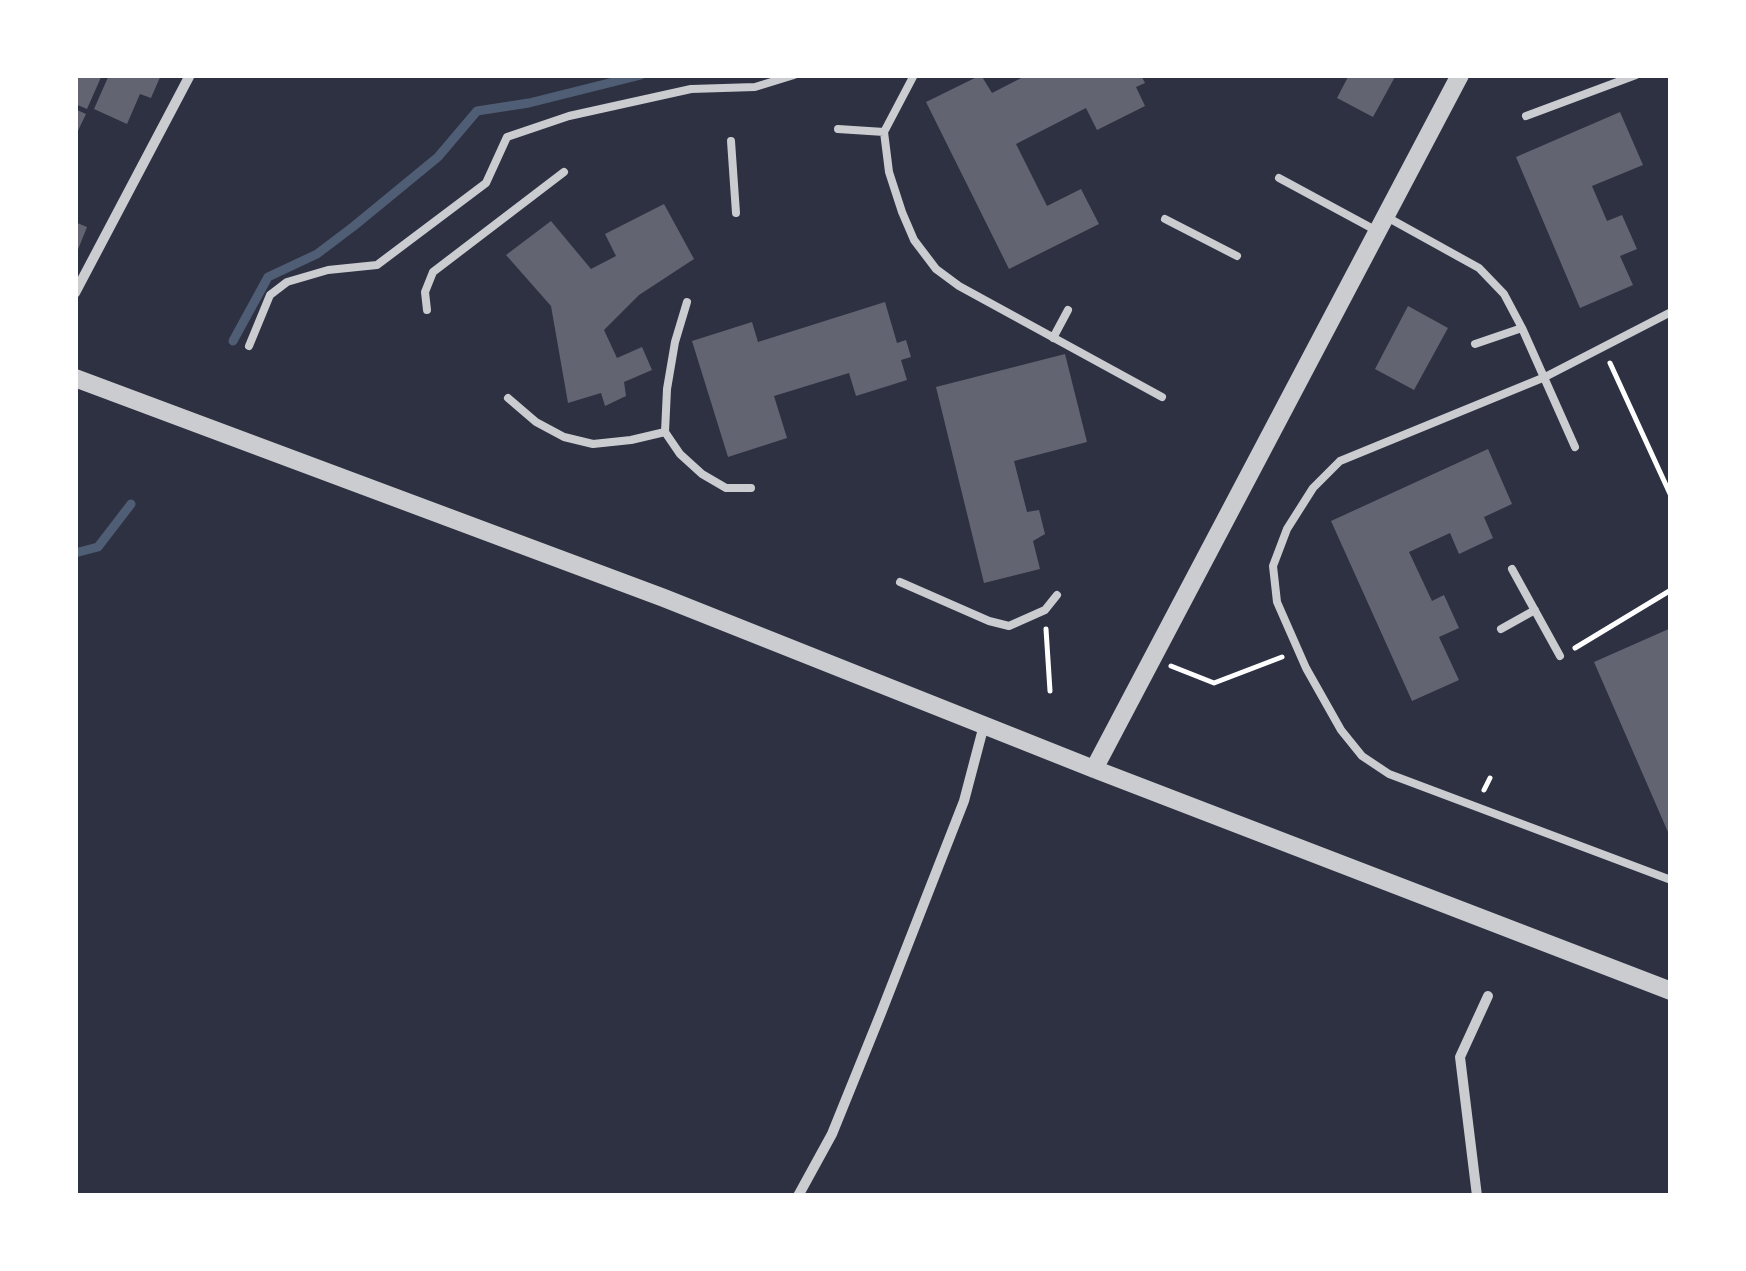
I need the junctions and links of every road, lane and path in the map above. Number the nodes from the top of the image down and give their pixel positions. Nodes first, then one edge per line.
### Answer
1 (190, 75) edge
2 (794, 75) edge
3 (914, 75) edge
4 (1460, 75) edge
5 (1636, 75) edge
6 (1526, 116) dead end
7 (838, 129) dead end
8 (884, 132) junction
9 (730, 140) dead end
10 (564, 172) dead end
11 (1278, 178) dead end
12 (736, 213) dead end
13 (1165, 218) dead end
14 (1381, 224) junction
15 (1237, 256) dead end
16 (75, 293) edge
17 (687, 302) dead end
18 (426, 310) dead end
19 (1068, 310) dead end
20 (1671, 312) edge
21 (1522, 328) junction
22 (1053, 338) junction
23 (1475, 344) dead end
24 (249, 346) dead end
25 (1603, 347) junction
26 (1544, 377) junction
27 (75, 378) edge
28 (1162, 397) dead end
29 (508, 398) dead end
30 (666, 432) junction
31 (1575, 446) dead end
32 (751, 488) dead end
33 (1671, 496) edge
34 (1512, 569) dead end
35 (900, 582) dead end
36 (1671, 590) edge
37 (1057, 594) dead end
38 (1044, 610) junction
39 (1535, 610) junction
40 (1501, 630) dead end
41 (1299, 651) junction
42 (1560, 656) joint
43 (1164, 664) dead end
44 (1050, 691) dead end
45 (984, 724) junction
46 (1094, 769) junction
47 (1671, 880) edge
48 (1671, 991) edge
49 (1488, 996) dead end
50 (798, 1196) edge
51 (1478, 1196) edge

1 - 16 street
2 - 24 lane
3 - 8 lane
4 - 14 street
5 - 6 lane
7 - 8 lane
8 - 22 lane
9 - 12 lane
10 - 18 lane
11 - 14 lane
13 - 15 lane
14 - 21 lane
14 - 46 street
17 - 30 lane
19 - 22 lane
20 - 25 lane
21 - 23 lane
21 - 26 lane
22 - 28 lane
25 - 26 lane
25 - 33 path
26 - 31 lane
26 - 41 lane
27 - 45 street
29 - 30 lane
30 - 32 lane
34 - 39 lane
35 - 38 lane
36 - 42 path
37 - 38 lane
38 - 44 path
39 - 40 lane
39 - 42 lane
41 - 43 path
41 - 47 lane
45 - 46 street
45 - 50 street
46 - 48 street
49 - 51 street

